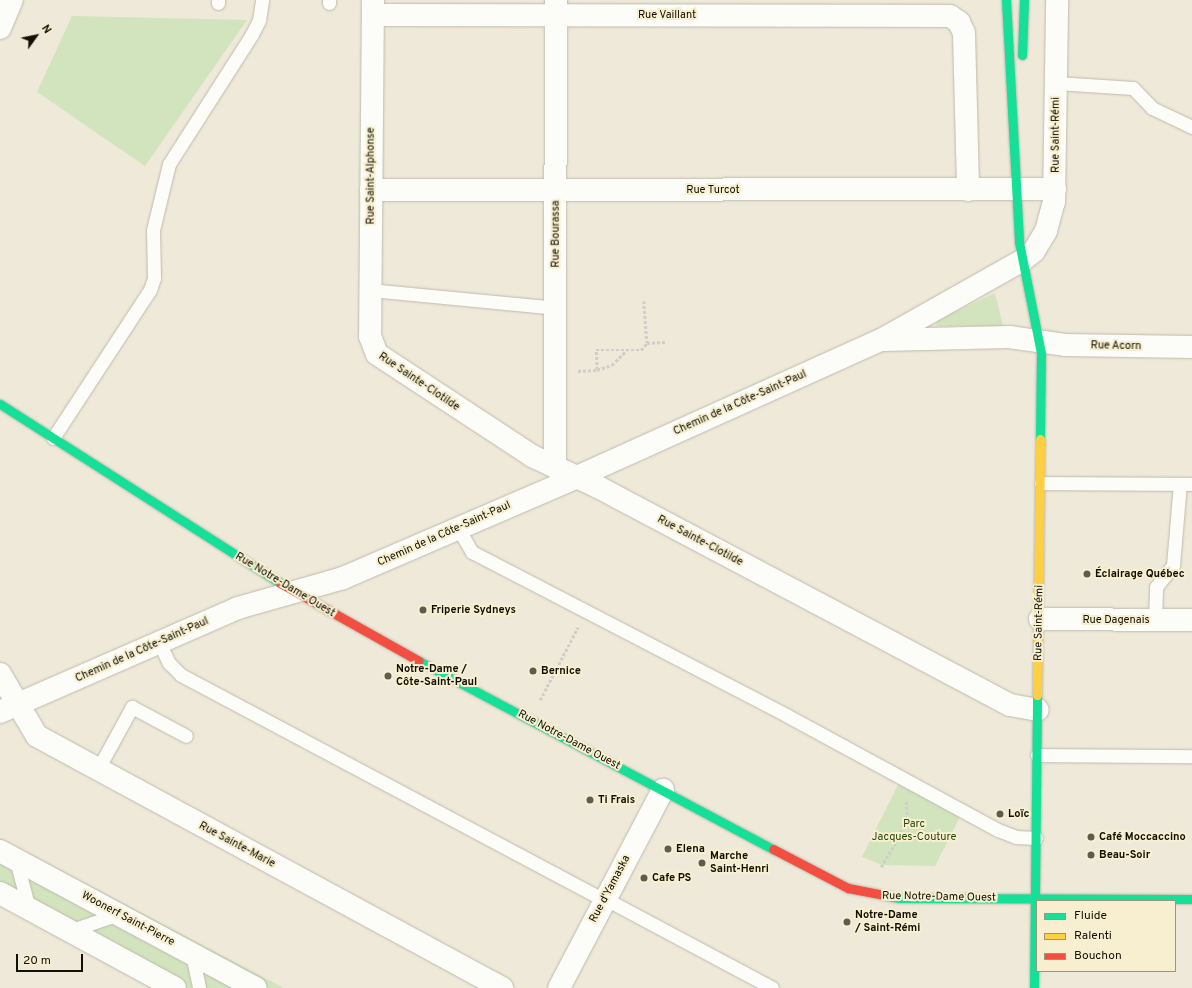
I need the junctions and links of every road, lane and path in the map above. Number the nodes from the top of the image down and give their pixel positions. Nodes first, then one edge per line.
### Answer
1 (12, 0) edge
2 (262, 0) edge
3 (1006, 0) edge
4 (1024, 0) edge
5 (1057, 0) edge
6 (373, 8) edge
7 (557, 8) edge
8 (0, 28) edge
9 (1021, 69) dead end
10 (1056, 83) junction
11 (1021, 84) dead end
12 (1192, 127) edge
13 (1017, 183) junction
14 (1055, 189) junction
15 (370, 190) junction
16 (556, 190) junction
17 (968, 190) junction
18 (1023, 260) junction
19 (370, 290) junction
20 (644, 301) dead end
21 (556, 308) junction
22 (881, 340) junction
23 (665, 342) dead end
24 (1040, 342) junction
25 (647, 343) junction
26 (1192, 347) edge
27 (627, 350) junction
28 (374, 351) joint
29 (596, 370) junction
30 (572, 371) dead end
31 (0, 404) edge
32 (53, 438) junction
33 (555, 467) junction
34 (577, 477) junction
35 (1041, 483) junction
36 (1186, 484) edge
37 (458, 528) junction
38 (296, 592) junction
39 (1040, 619) junction
40 (1155, 620) junction
41 (1192, 620) edge
42 (576, 632) dead end
43 (159, 642) junction
44 (0, 674) edge
45 (539, 702) dead end
46 (9, 708) edge
47 (1038, 710) junction
48 (186, 736) dead end
49 (1037, 755) junction
50 (1192, 756) edge
51 (98, 770) junction
52 (663, 790) junction
53 (908, 793) dead end
54 (1036, 838) junction
55 (8, 856) edge
56 (881, 867) dead end
57 (0, 894) edge
58 (595, 895) dead end
59 (1036, 898) junction
60 (1192, 898) edge
61 (615, 904) dead end
62 (29, 909) junction
63 (119, 914) junction
64 (69, 931) junction
65 (192, 954) junction
66 (175, 988) edge
67 (199, 988) edge
68 (256, 988) edge
69 (502, 988) edge
70 (559, 988) edge
71 (772, 988) edge
72 (1034, 988) edge

1 - 8 street
2 - 32 lane
3 - 13 main road, Rue Saint-Rémi
4 - 9 main road
5 - 10 street, Rue Saint-Rémi
6 - 7 street, Rue Vaillant
6 - 15 street, Rue Saint-Alphonse
7 - 16 street, Rue Bourassa
7 - 17 street, Rue Vaillant
10 - 12 lane
10 - 14 street, Rue Saint-Rémi
11 - 13 main road, Rue Saint-Rémi
13 - 14 street, Rue Turcot
13 - 17 street, Rue Turcot
13 - 18 main road, Rue Saint-Rémi
14 - 18 street, Rue Saint-Rémi
15 - 16 street, Rue Turcot
15 - 19 street, Rue Saint-Alphonse
16 - 17 street, Rue Turcot
16 - 21 street, Rue Bourassa
18 - 22 street, Chemin de la Côte-Saint-Paul
18 - 24 main road, Rue Saint-Rémi
19 - 21 lane
19 - 28 street, Rue Saint-Alphonse
20 - 25 path
21 - 33 street, Rue Bourassa
22 - 24 street, Chemin de la Côte-Saint-Paul
22 - 34 street, Chemin de la Côte-Saint-Paul
23 - 25 path
24 - 26 street, Rue Acorn
24 - 35 main road, Rue Saint-Rémi
25 - 27 path
27 - 29 path
27 - 29 path
28 - 33 street, Rue Sainte-Clotilde
29 - 30 path
31 - 32 main road, Rue Notre-Dame Ouest
32 - 38 main road, Rue Notre-Dame Ouest
33 - 34 street, Rue Sainte-Clotilde
34 - 37 street, Chemin de la Côte-Saint-Paul
34 - 47 street, Rue Sainte-Clotilde
35 - 36 lane
35 - 39 main road, Rue Saint-Rémi
36 - 40 lane
37 - 38 street, Chemin de la Côte-Saint-Paul
37 - 54 lane
38 - 43 street, Chemin de la Côte-Saint-Paul
38 - 52 main road, Rue Notre-Dame Ouest
39 - 40 street, Rue Dagenais
39 - 47 main road, Rue Saint-Rémi
40 - 41 street, Rue Dagenais
42 - 45 path
43 - 46 street, Chemin de la Côte-Saint-Paul
43 - 58 lane
44 - 46 street, Rue Sainte-Marie
46 - 51 street, Rue Sainte-Marie
47 - 49 main road, Rue Saint-Rémi
48 - 51 lane
49 - 50 lane
49 - 54 main road, Rue Saint-Rémi
51 - 69 street, Rue Sainte-Marie
52 - 59 main road, Rue Notre-Dame Ouest
52 - 70 street, Rue d'Yamaska
53 - 56 path
54 - 59 main road, Rue Saint-Rémi
55 - 62 lane
55 - 63 street, Woonerf Saint-Pierre
57 - 62 street
59 - 60 main road, Rue Notre-Dame Ouest
59 - 72 main road, Rue Saint-Rémi
61 - 71 lane
62 - 64 street
63 - 64 lane
63 - 65 street, Woonerf Saint-Pierre
64 - 66 street
65 - 67 lane
65 - 68 street, Woonerf Saint-Pierre

